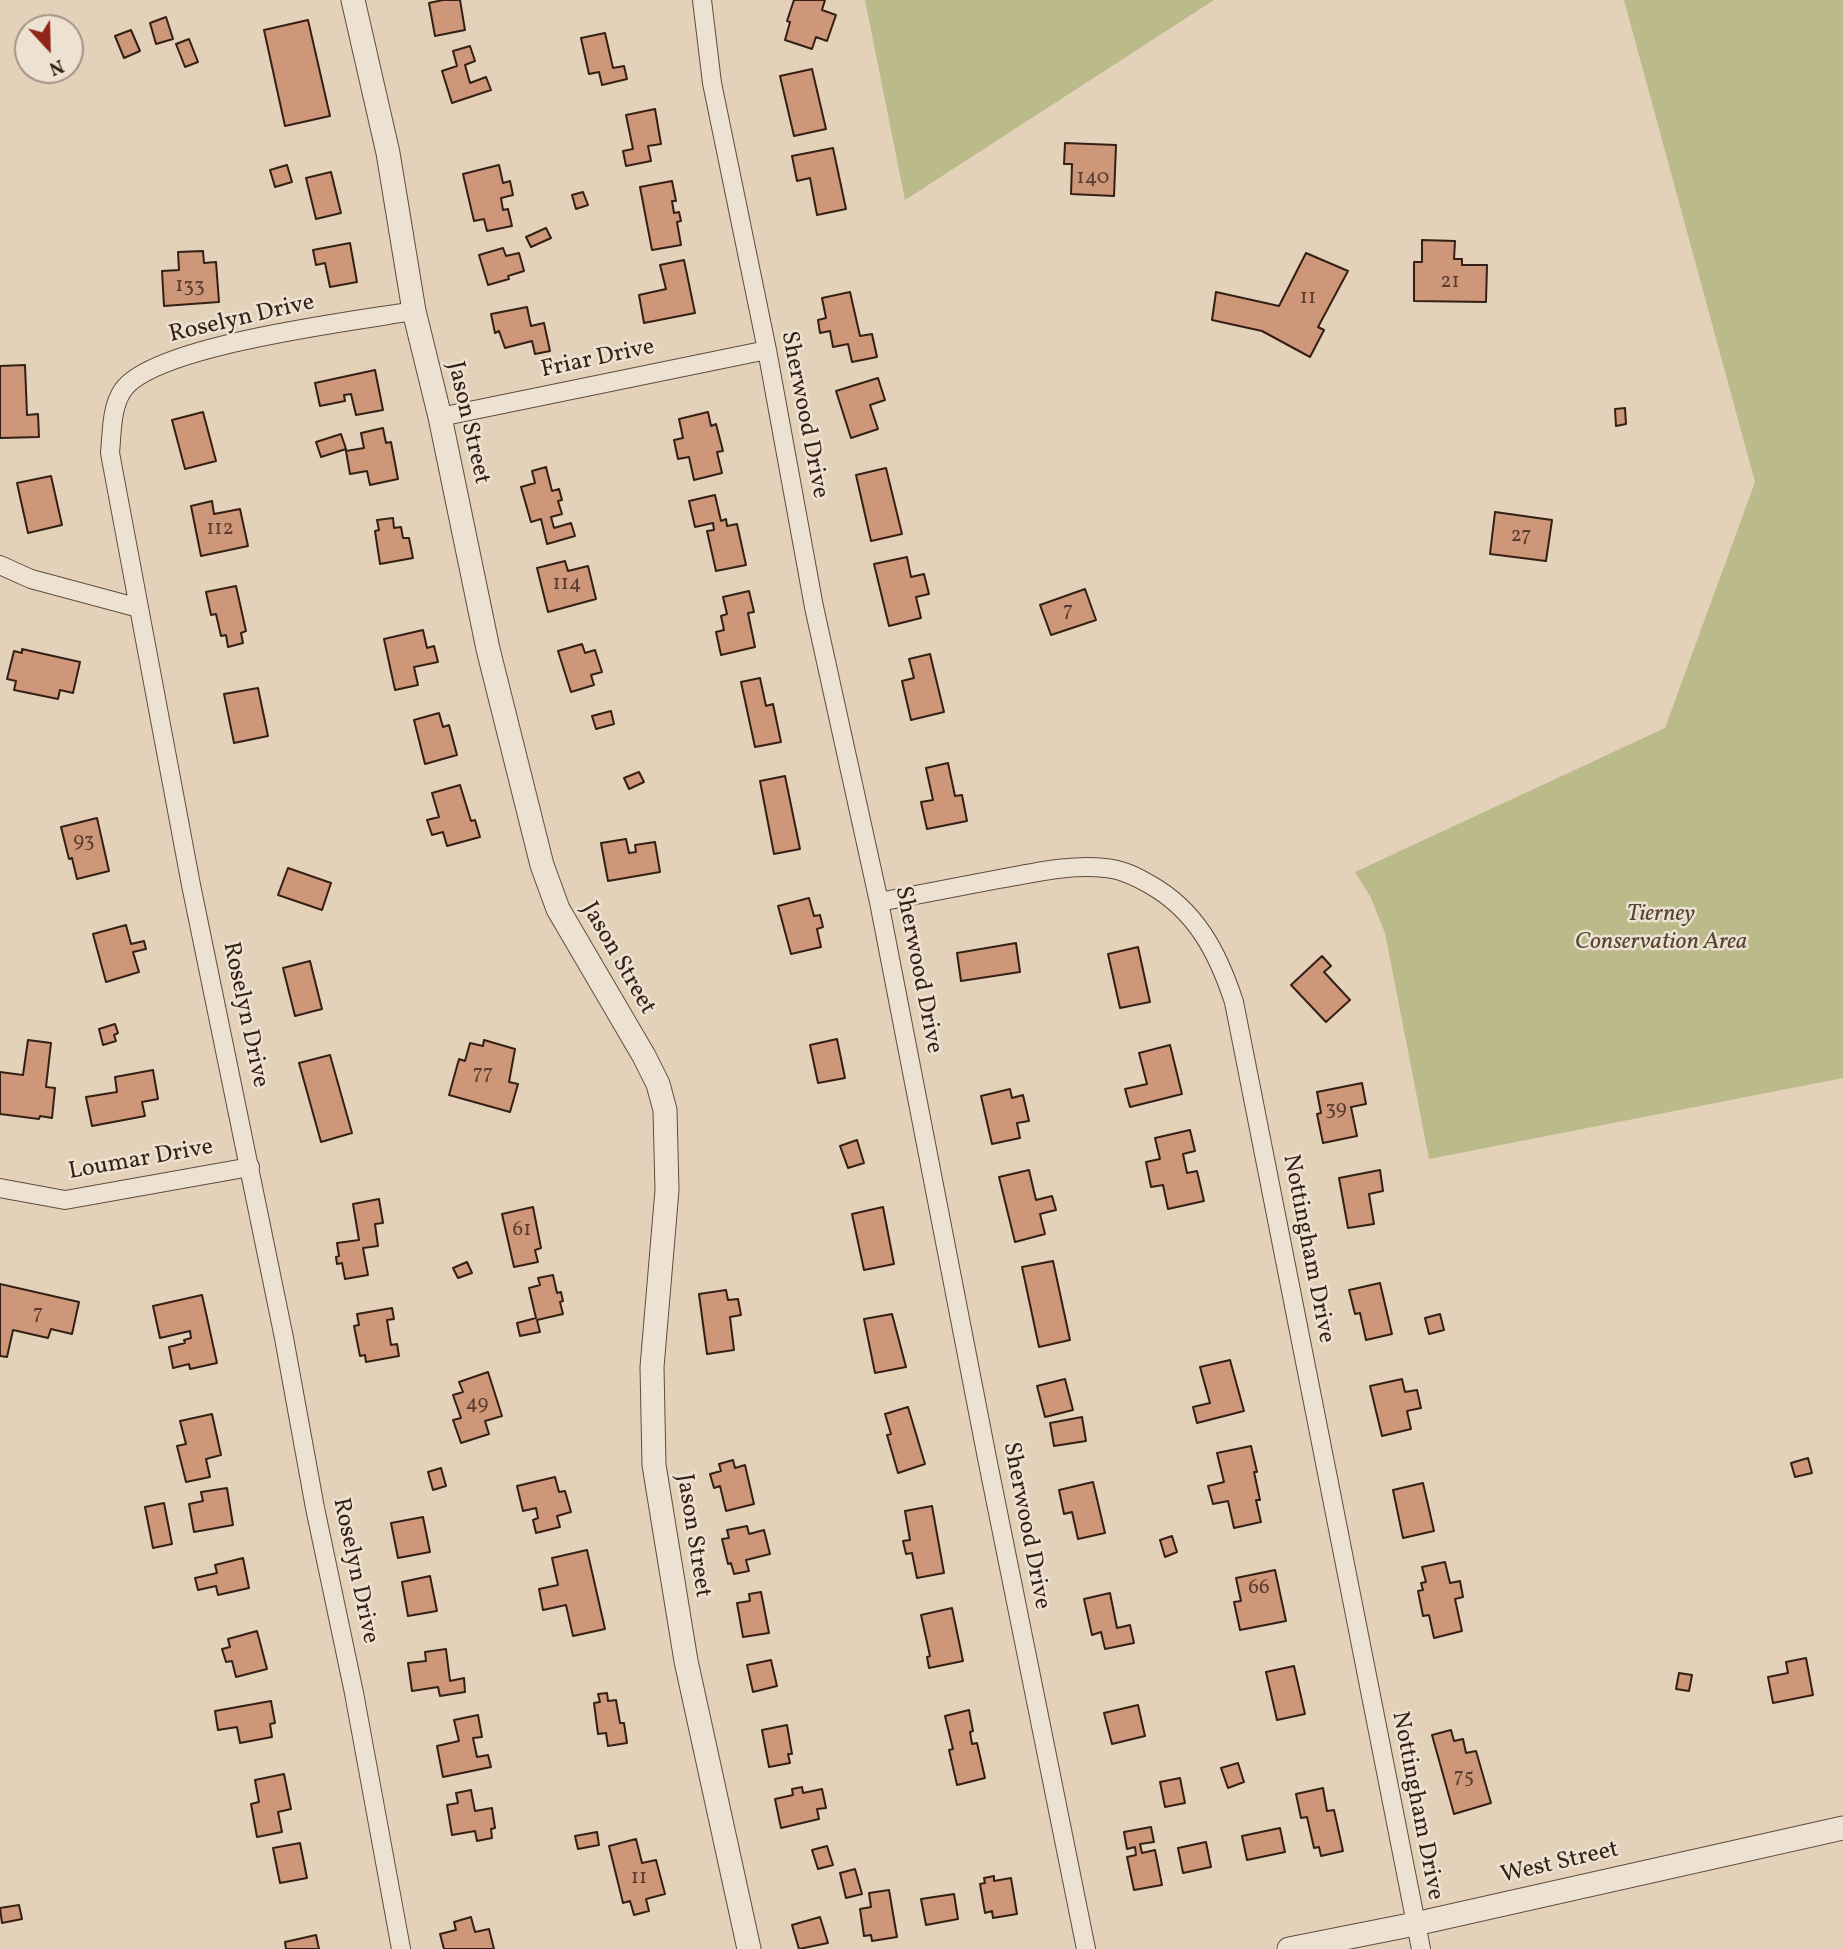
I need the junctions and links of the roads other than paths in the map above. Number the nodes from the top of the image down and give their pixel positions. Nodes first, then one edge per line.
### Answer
1 (354, 0) edge
2 (702, 0) edge
3 (414, 311) junction
4 (766, 350) junction
5 (440, 417) junction
6 (0, 565) edge
7 (139, 608) junction
8 (879, 902) junction
9 (250, 1167) junction
10 (0, 1188) edge
11 (1843, 1828) edge
12 (1415, 1924) junction
13 (401, 1949) edge
14 (749, 1949) edge
15 (1086, 1949) edge
16 (1289, 1949) edge
17 (1421, 1949) edge

1 - 3 street, Jason Street
2 - 4 street, Sherwood Drive
3 - 5 street, Jason Street
3 - 7 street, Roselyn Drive
4 - 5 street, Friar Drive
4 - 8 street, Sherwood Drive
5 - 14 street, Jason Street
6 - 7 street
7 - 9 street, Roselyn Drive
8 - 12 street, Nottingham Drive
8 - 15 street, Sherwood Drive
9 - 10 street, Loumar Drive
9 - 13 street, Roselyn Drive
11 - 12 street, West Street
12 - 16 street, West Street
12 - 17 street, Nottingham Drive

